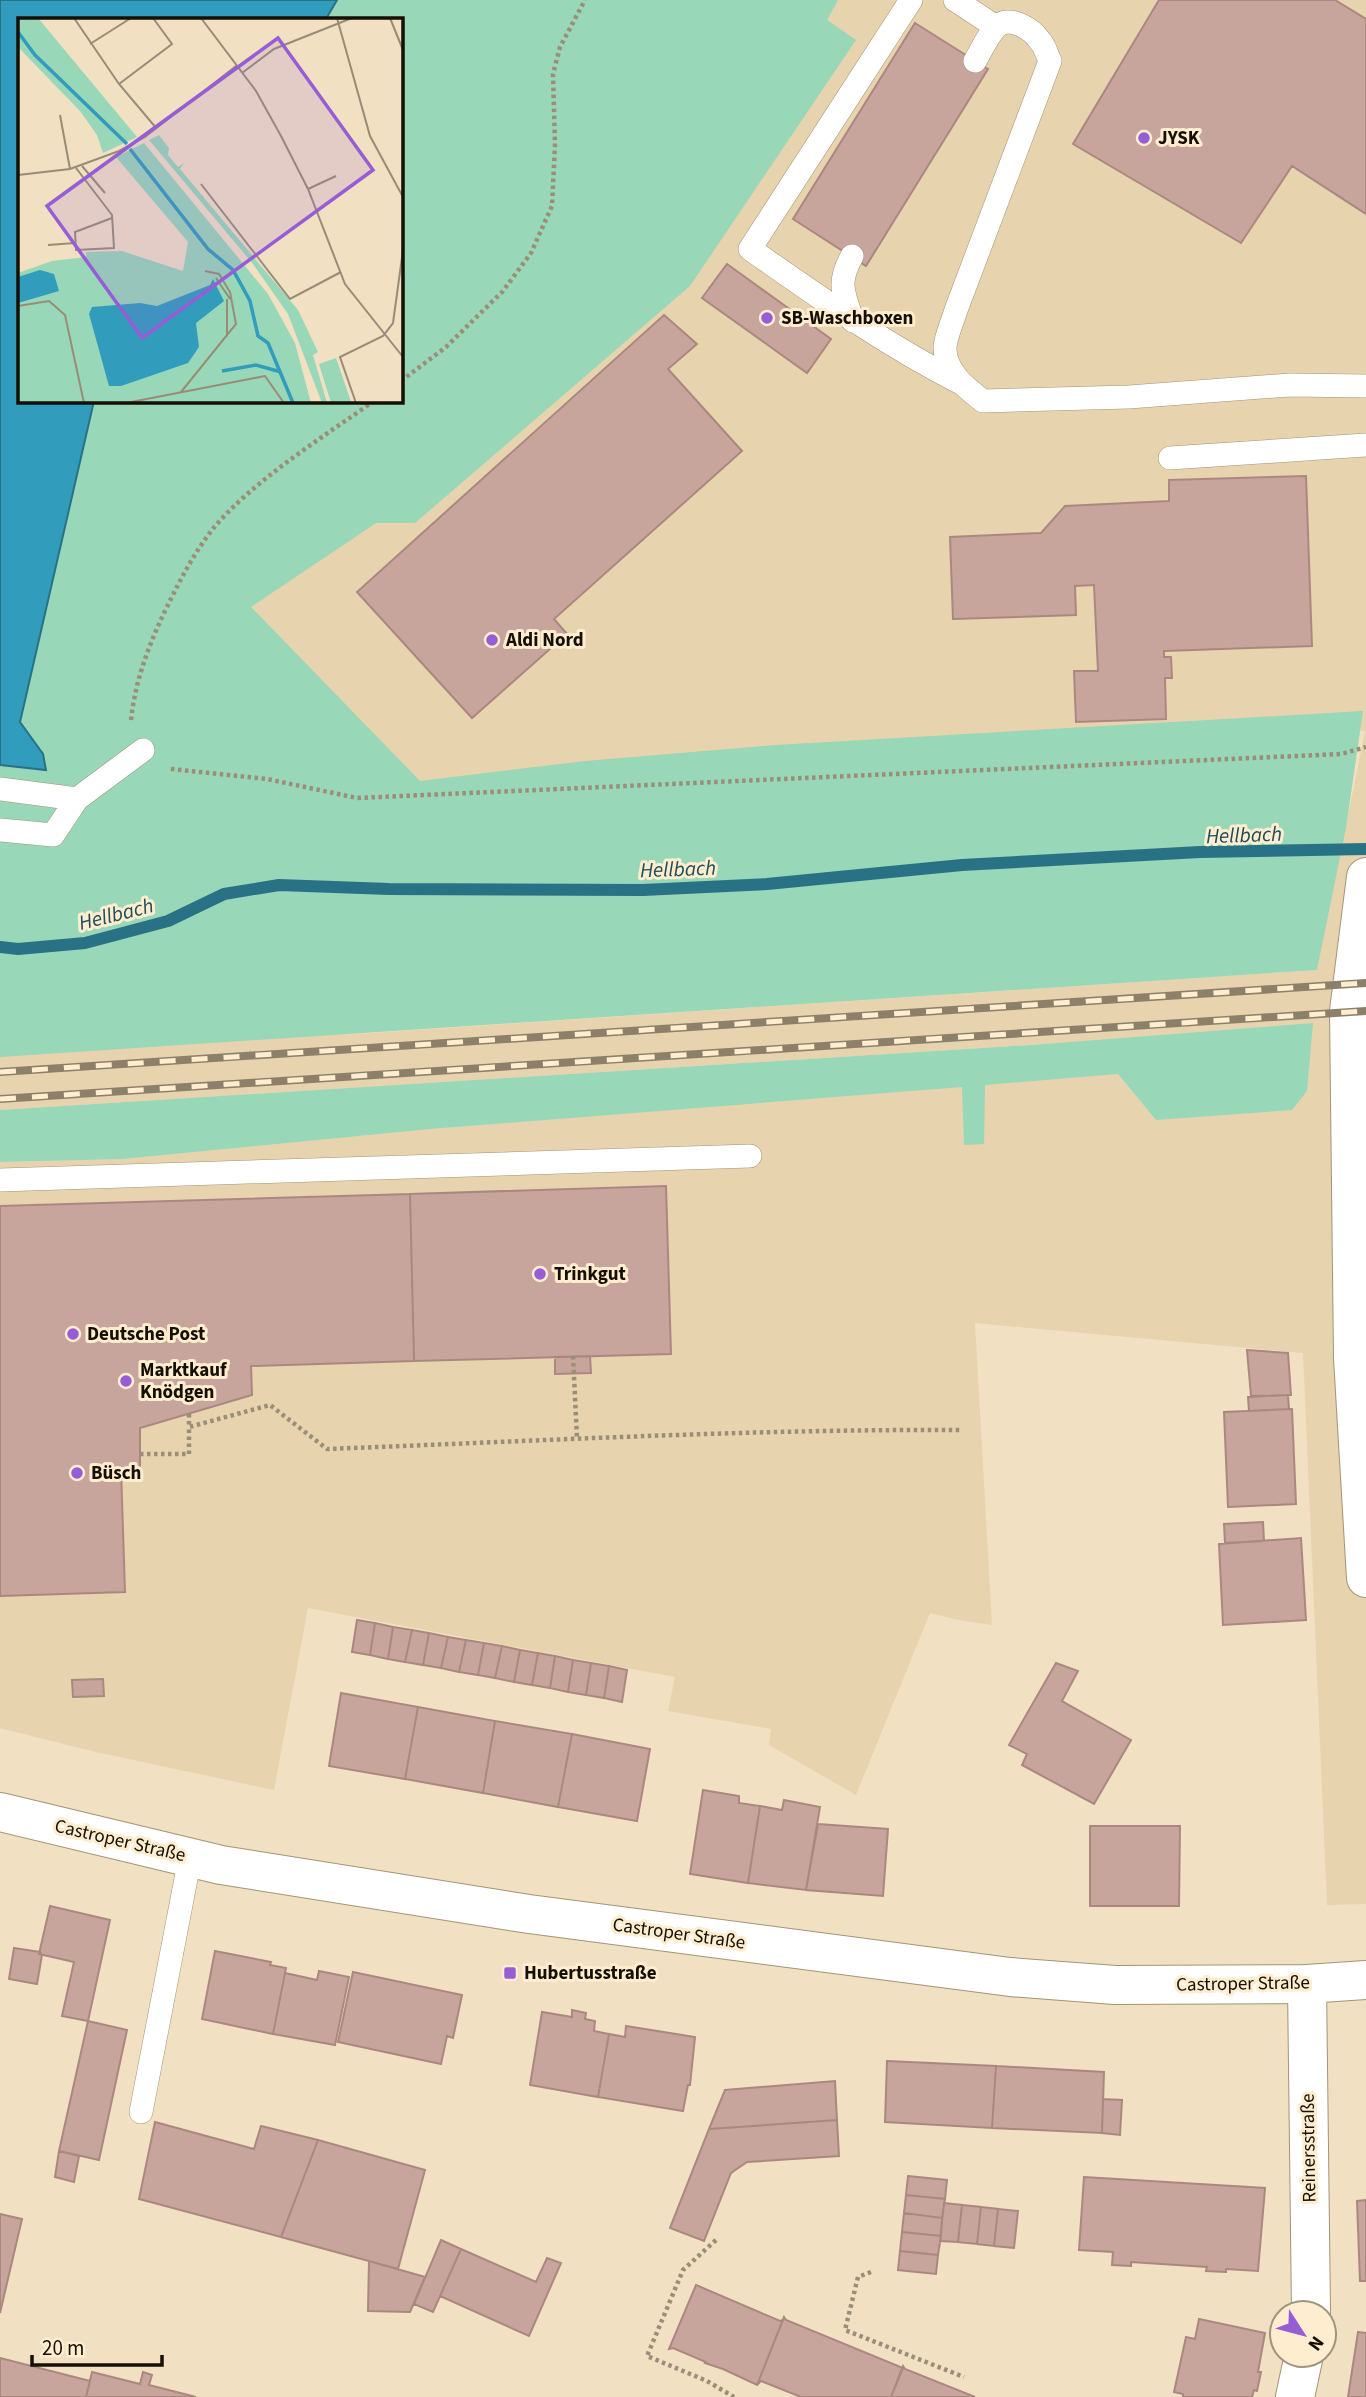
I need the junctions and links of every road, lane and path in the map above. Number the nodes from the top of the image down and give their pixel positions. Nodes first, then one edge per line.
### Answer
1 (585, 0) edge
2 (911, 0) edge
3 (955, 0) edge
4 (981, 7) edge
5 (996, 27) junction
6 (975, 61) dead end
7 (852, 256) dead end
8 (853, 321) junction
9 (402, 380) edge
10 (961, 383) junction
11 (1366, 386) edge
12 (373, 402) edge
13 (1366, 444) edge
14 (1170, 458) dead end
15 (1366, 747) edge
16 (143, 750) junction
17 (0, 789) edge
18 (78, 799) junction
19 (0, 830) edge
20 (1366, 877) edge
21 (1358, 1129) edge
22 (750, 1156) dead end
23 (0, 1180) edge
24 (573, 1356) dead end
25 (189, 1414) dead end
26 (189, 1427) junction
27 (961, 1430) dead end
28 (576, 1438) junction
29 (140, 1454) dead end
30 (1366, 1578) edge
31 (0, 1812) edge
32 (190, 1858) junction
33 (1366, 1980) edge
34 (1307, 1984) junction
35 (141, 2112) dead end
36 (716, 2240) dead end
37 (871, 2272) dead end
38 (1311, 2299) edge
39 (1301, 2369) edge
40 (964, 2377) dead end
41 (734, 2397) edge
42 (1295, 2397) edge

1 - 9 path
2 - 8 lane
3 - 4 lane
4 - 5 lane
5 - 6 lane
5 - 10 lane
7 - 8 lane
8 - 10 lane
10 - 11 lane
12 - 16 path
13 - 14 lane
15 - 16 path
16 - 18 lane
17 - 18 lane
18 - 19 lane
20 - 21 main road
21 - 30 main road
22 - 23 lane
24 - 28 path
25 - 26 path
26 - 28 path
26 - 29 path
27 - 28 path
31 - 32 main road, Castroper Straße
32 - 34 main road, Castroper Straße
32 - 35 lane
33 - 34 main road, Castroper Straße
34 - 38 main road, Reinersstraße
36 - 41 path
37 - 40 path
39 - 42 main road

